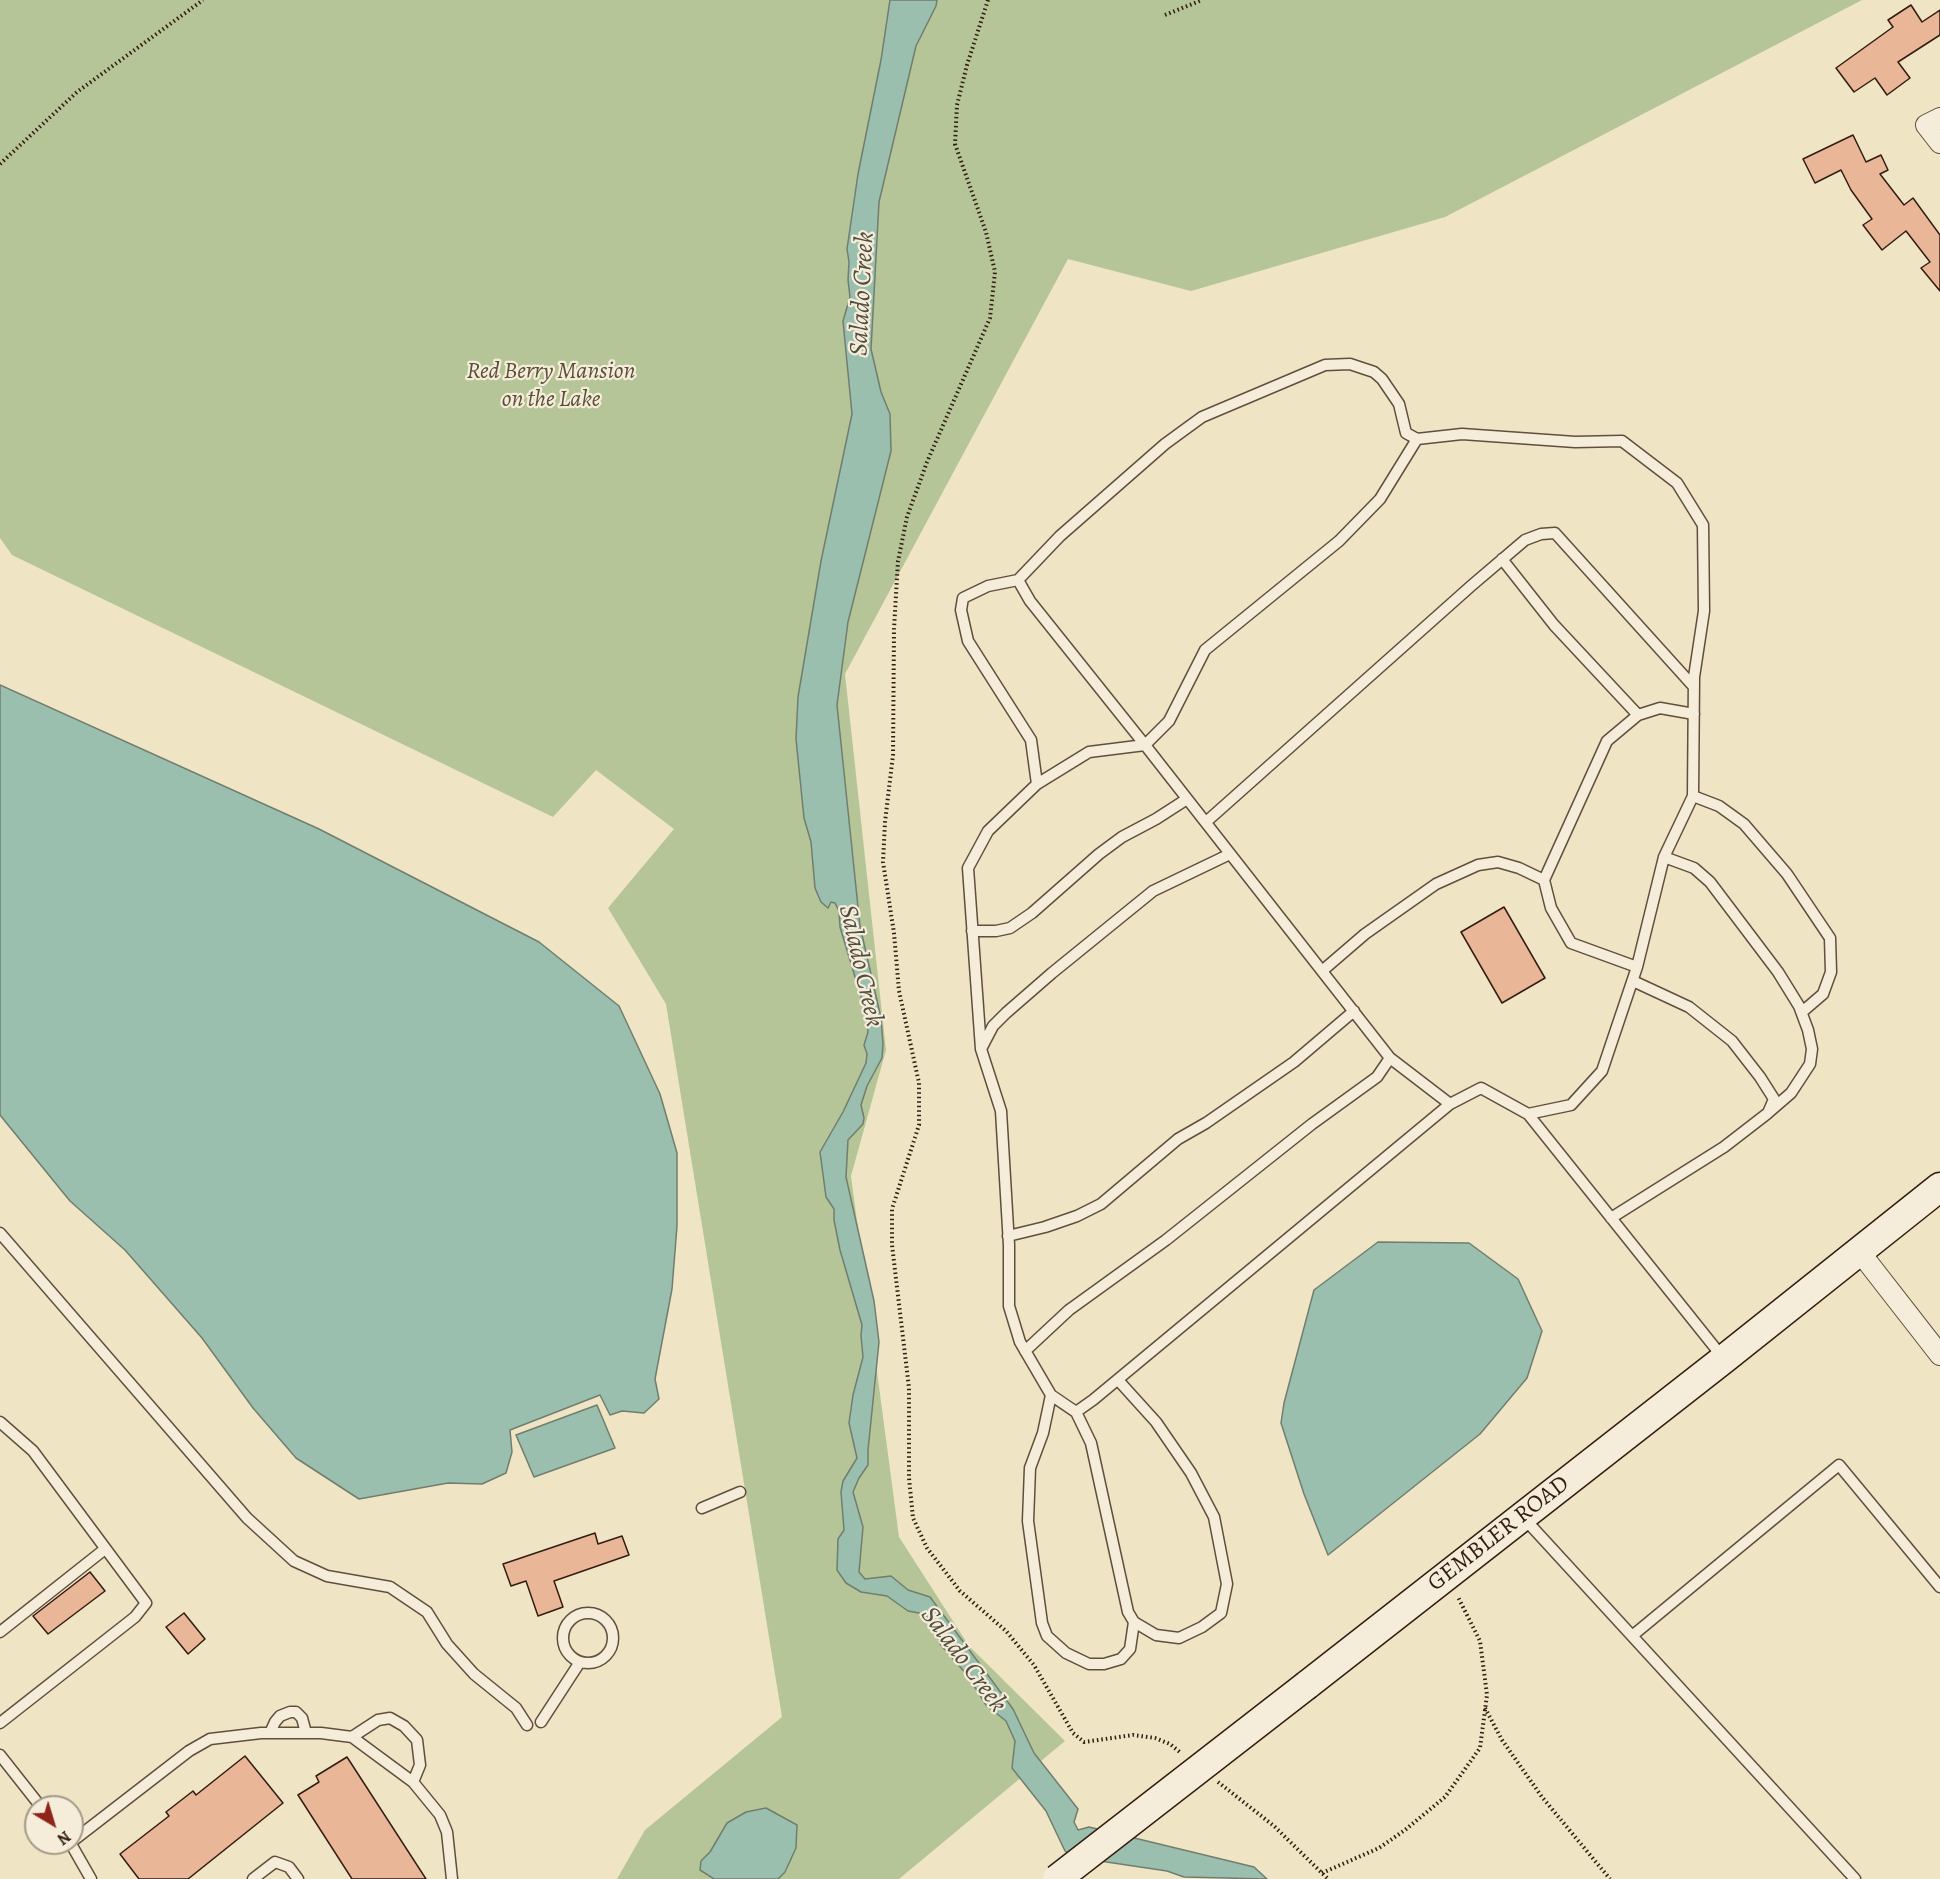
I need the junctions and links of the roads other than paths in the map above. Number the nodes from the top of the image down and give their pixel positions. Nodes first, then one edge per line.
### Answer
1 (1933, 122) edge
2 (1940, 143) edge
3 (1417, 439) junction
4 (1502, 559) junction
5 (1018, 580) junction
6 (1694, 687) junction
7 (1694, 714) junction
8 (1638, 715) junction
9 (1145, 745) junction
10 (1038, 784) junction
11 (1693, 796) junction
12 (1188, 799) junction
13 (1206, 822) junction
14 (1230, 854) junction
15 (1664, 857) junction
16 (1544, 880) junction
17 (972, 931) junction
18 (1637, 967) junction
19 (1322, 971) junction
20 (1633, 981) junction
21 (1354, 1011) junction
22 (1802, 1012) junction
23 (981, 1049) junction
24 (1390, 1058) junction
25 (1450, 1104) junction
26 (1768, 1113) junction
27 (1528, 1114) junction
28 (1940, 1187) edge
29 (1611, 1218) junction
30 (0, 1233) edge
31 (1008, 1236) junction
32 (1859, 1251) junction
33 (1025, 1351) junction
34 (1940, 1354) edge
35 (1724, 1359) junction
36 (1118, 1380) junction
37 (1052, 1395) junction
38 (1076, 1412) junction
39 (0, 1422) edge
40 (740, 1492) dead end
41 (702, 1508) dead end
42 (1522, 1516) junction
43 (105, 1549) junction
44 (1940, 1587) edge
45 (1134, 1622) junction
46 (0, 1632) edge
47 (1632, 1636) junction
48 (580, 1662) junction
49 (541, 1722) dead end
50 (0, 1724) edge
51 (527, 1725) dead end
52 (270, 1733) junction
53 (306, 1733) junction
54 (352, 1737) junction
55 (0, 1755) edge
56 (413, 1782) junction
57 (32, 1795) edge
58 (84, 1834) edge
59 (77, 1855) edge
60 (91, 1879) edge
61 (253, 1879) edge
62 (298, 1879) edge
63 (452, 1879) edge
64 (1057, 1879) edge
65 (1855, 1879) edge

1 - 2 street
3 - 5 lane
3 - 6 lane
3 - 9 lane
4 - 6 lane
4 - 8 lane
4 - 13 lane
5 - 9 lane
5 - 10 lane
6 - 7 lane
7 - 8 lane
7 - 11 lane
8 - 16 lane
9 - 10 lane
9 - 12 lane
10 - 17 lane
11 - 15 lane
11 - 22 lane
12 - 13 lane
12 - 17 lane
13 - 14 lane
14 - 19 lane
14 - 23 lane
15 - 18 lane
15 - 22 lane
16 - 18 lane
16 - 19 lane
17 - 23 lane
18 - 20 lane
19 - 21 lane
20 - 26 lane
20 - 27 lane
21 - 24 lane
21 - 31 lane
22 - 26 lane
23 - 31 lane
24 - 25 lane
24 - 33 lane
25 - 27 lane
25 - 36 lane
26 - 29 lane
27 - 29 lane
28 - 32 main road, GEMBLER ROAD
29 - 35 lane
30 - 51 lane
31 - 33 lane
32 - 34 street
32 - 35 main road, GEMBLER ROAD
33 - 37 lane
35 - 42 main road, GEMBLER ROAD
36 - 38 lane
36 - 45 lane
37 - 38 lane
37 - 45 lane
38 - 45 lane
39 - 43 lane
40 - 41 lane
42 - 47 lane
42 - 64 main road, GEMBLER ROAD, bridge
43 - 46 lane
43 - 50 lane
44 - 47 lane
47 - 65 lane
48 - 48 lane
48 - 49 lane
52 - 53 lane
52 - 53 lane
52 - 58 lane
53 - 54 lane
54 - 56 lane
54 - 56 lane
55 - 57 lane
56 - 63 lane
59 - 60 lane
61 - 62 lane

